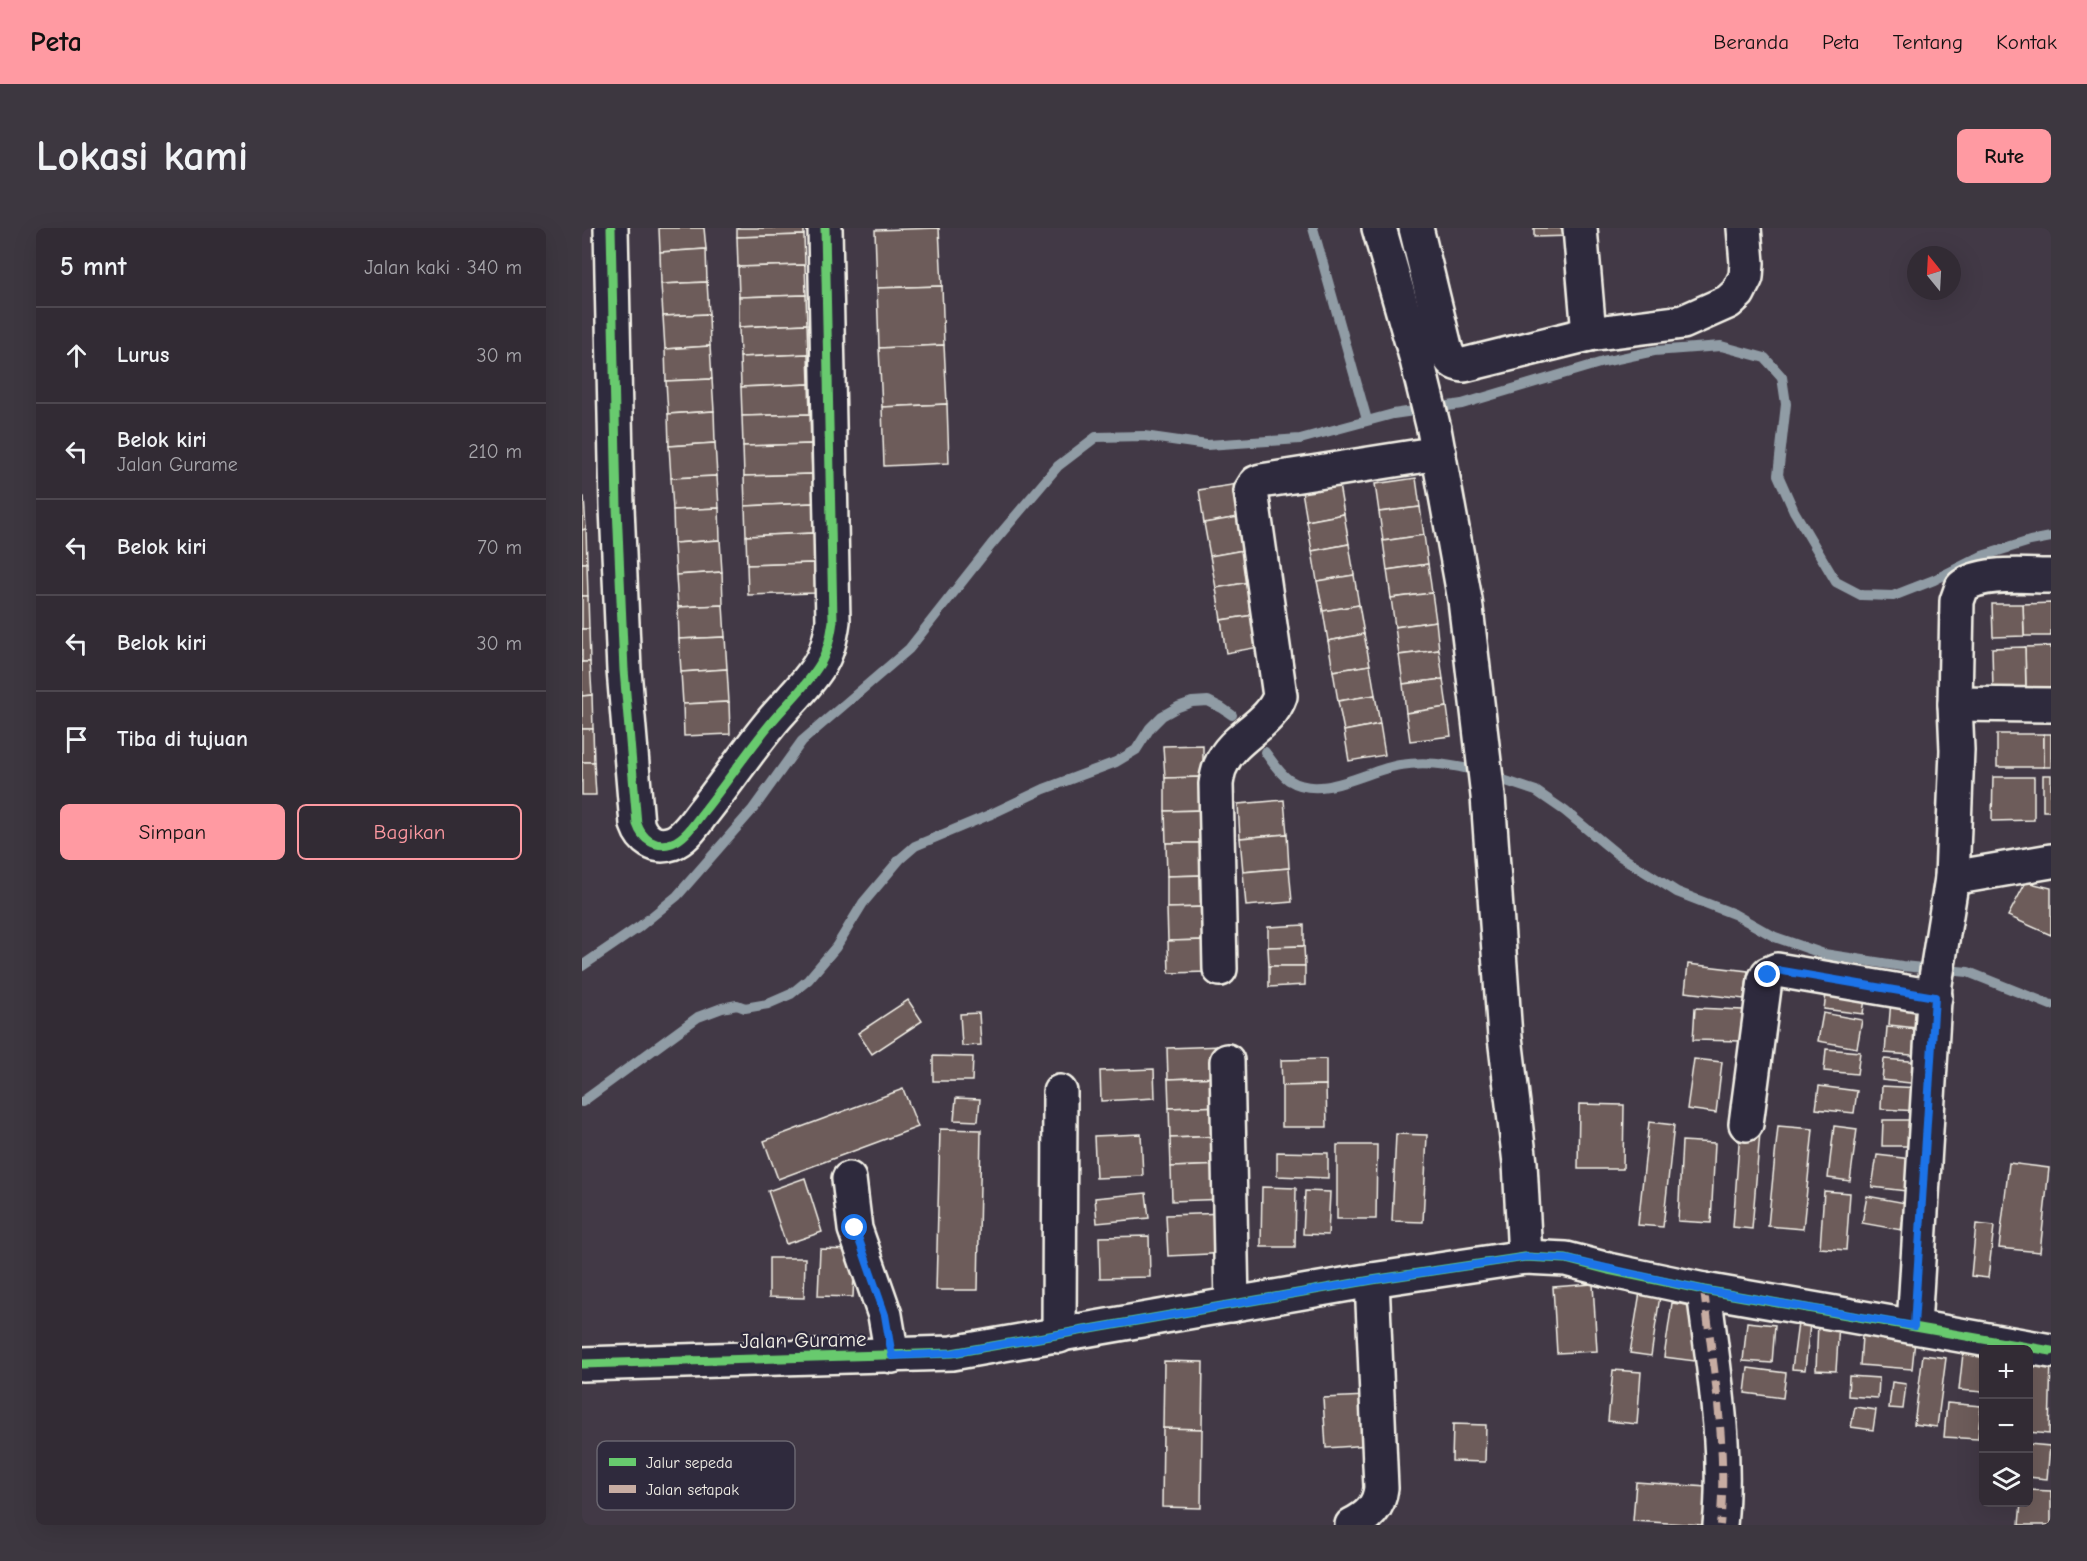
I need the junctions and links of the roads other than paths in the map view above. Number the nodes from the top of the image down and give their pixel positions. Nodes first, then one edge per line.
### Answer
1 (610, 228) edge
2 (825, 228) edge
3 (1379, 228) edge
4 (1416, 228) edge
5 (1580, 228) edge
6 (1744, 228) edge
7 (1589, 334) junction
8 (1428, 363) junction
9 (1436, 441) junction
10 (2051, 576) edge
11 (1955, 704) junction
12 (2051, 705) edge
13 (2051, 861) edge
14 (1952, 878) junction
15 (1220, 969) dead end
16 (1936, 979) junction
17 (1227, 1060) dead end
18 (1060, 1092) dead end
19 (1746, 1124) dead end
20 (849, 1179) dead end
21 (1526, 1257) junction
22 (1372, 1280) junction
23 (1704, 1290) junction
24 (1232, 1305) junction
25 (1914, 1326) junction
26 (1059, 1336) junction
27 (2051, 1351) edge
28 (892, 1356) junction
29 (582, 1364) edge
30 (1352, 1525) edge
31 (1720, 1525) edge

1 - 2 street
3 - 8 street
4 - 8 street
5 - 7 street
6 - 7 street
7 - 8 street
8 - 9 street
9 - 15 street
9 - 21 street
10 - 11 street
11 - 12 street
11 - 14 street
13 - 14 street
14 - 16 street
16 - 19 street
16 - 25 street
17 - 24 street
18 - 26 street
20 - 28 street
21 - 22 street, Jalan Gurame
21 - 23 street, Jalan Gurame
22 - 24 street, Jalan Gurame
22 - 30 street
23 - 25 street, Jalan Gurame
23 - 31 street
24 - 26 street, Jalan Gurame
25 - 27 street, Jalan Gurame
26 - 28 street, Jalan Gurame
28 - 29 street, Jalan Gurame

